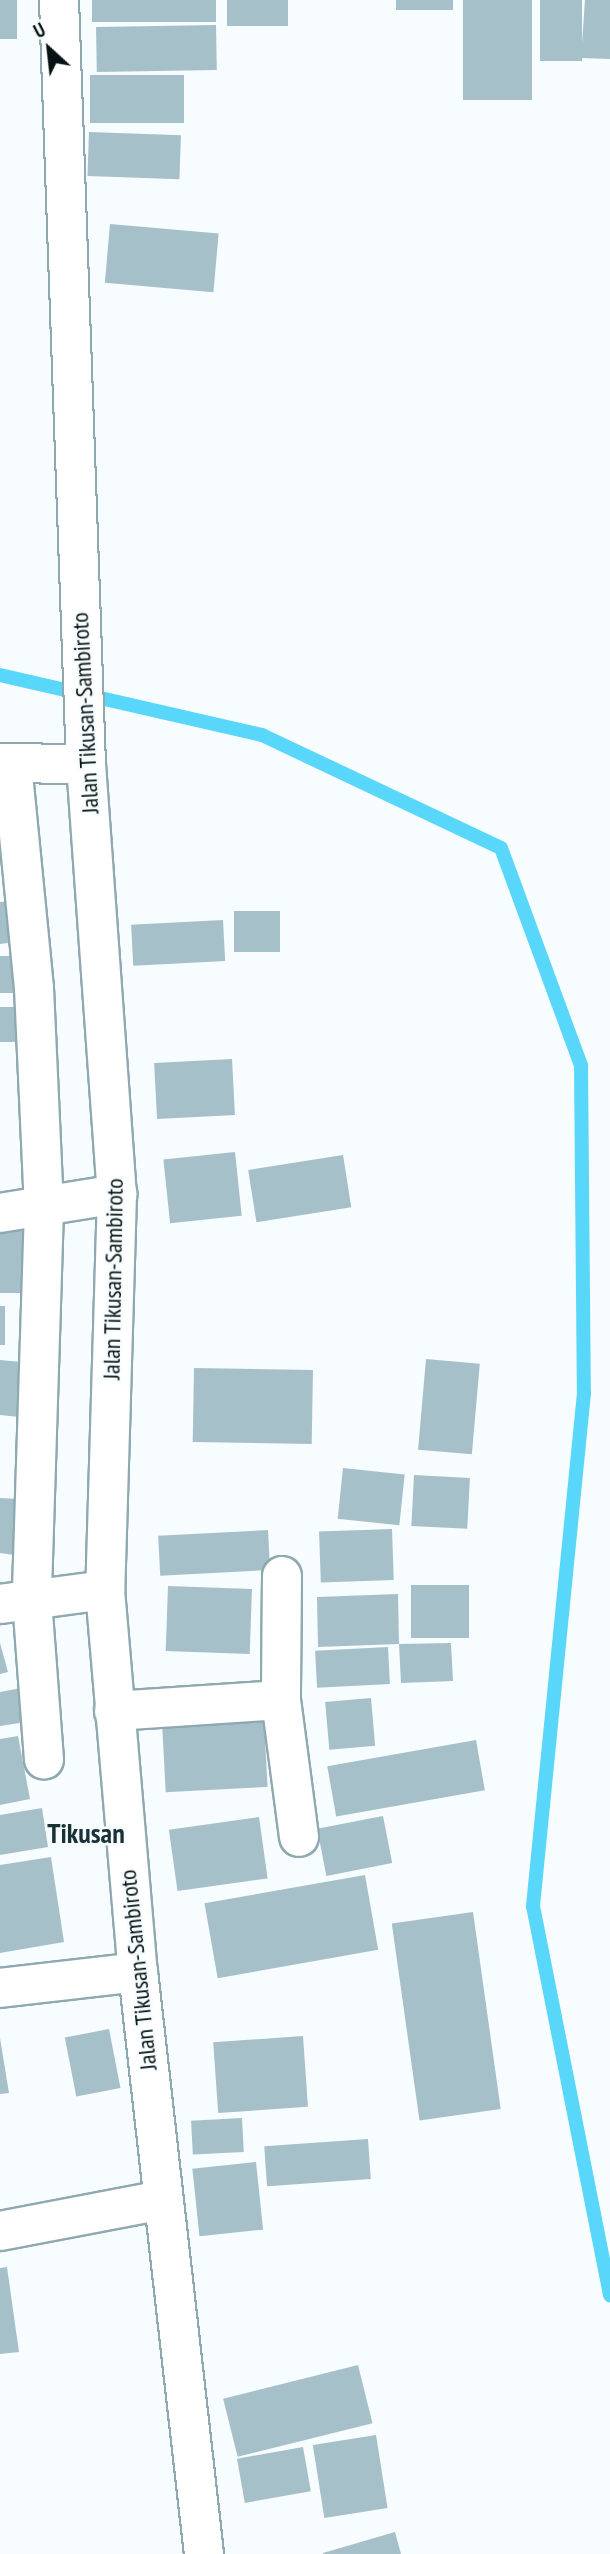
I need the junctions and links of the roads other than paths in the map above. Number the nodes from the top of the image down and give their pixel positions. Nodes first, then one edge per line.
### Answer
1 (59, 0) edge
2 (86, 758) junction
3 (6, 764) edge
4 (117, 1194) junction
5 (44, 1209) junction
6 (0, 1213) edge
7 (282, 1576) dead end
8 (105, 1590) junction
9 (16, 1602) edge
10 (281, 1700) junction
11 (114, 1711) junction
12 (44, 1760) dead end
13 (299, 1837) dead end
14 (138, 1972) junction
15 (0, 1988) edge
16 (162, 2200) junction
17 (0, 2231) edge
18 (204, 2554) edge

1 - 2 street, Jalan Tikusan-Sambiroto
2 - 3 street
2 - 4 street, Jalan Tikusan-Sambiroto
3 - 5 street
4 - 5 street
4 - 8 street, Jalan Tikusan-Sambiroto
5 - 6 street
5 - 9 street
7 - 10 street
8 - 9 street
8 - 11 street, Jalan Tikusan-Sambiroto
9 - 12 street
10 - 11 street
10 - 13 street
11 - 14 street, Jalan Tikusan-Sambiroto
14 - 15 street
14 - 16 street, Jalan Tikusan-Sambiroto
16 - 17 street
16 - 18 street, Jalan Tikusan-Sambiroto

